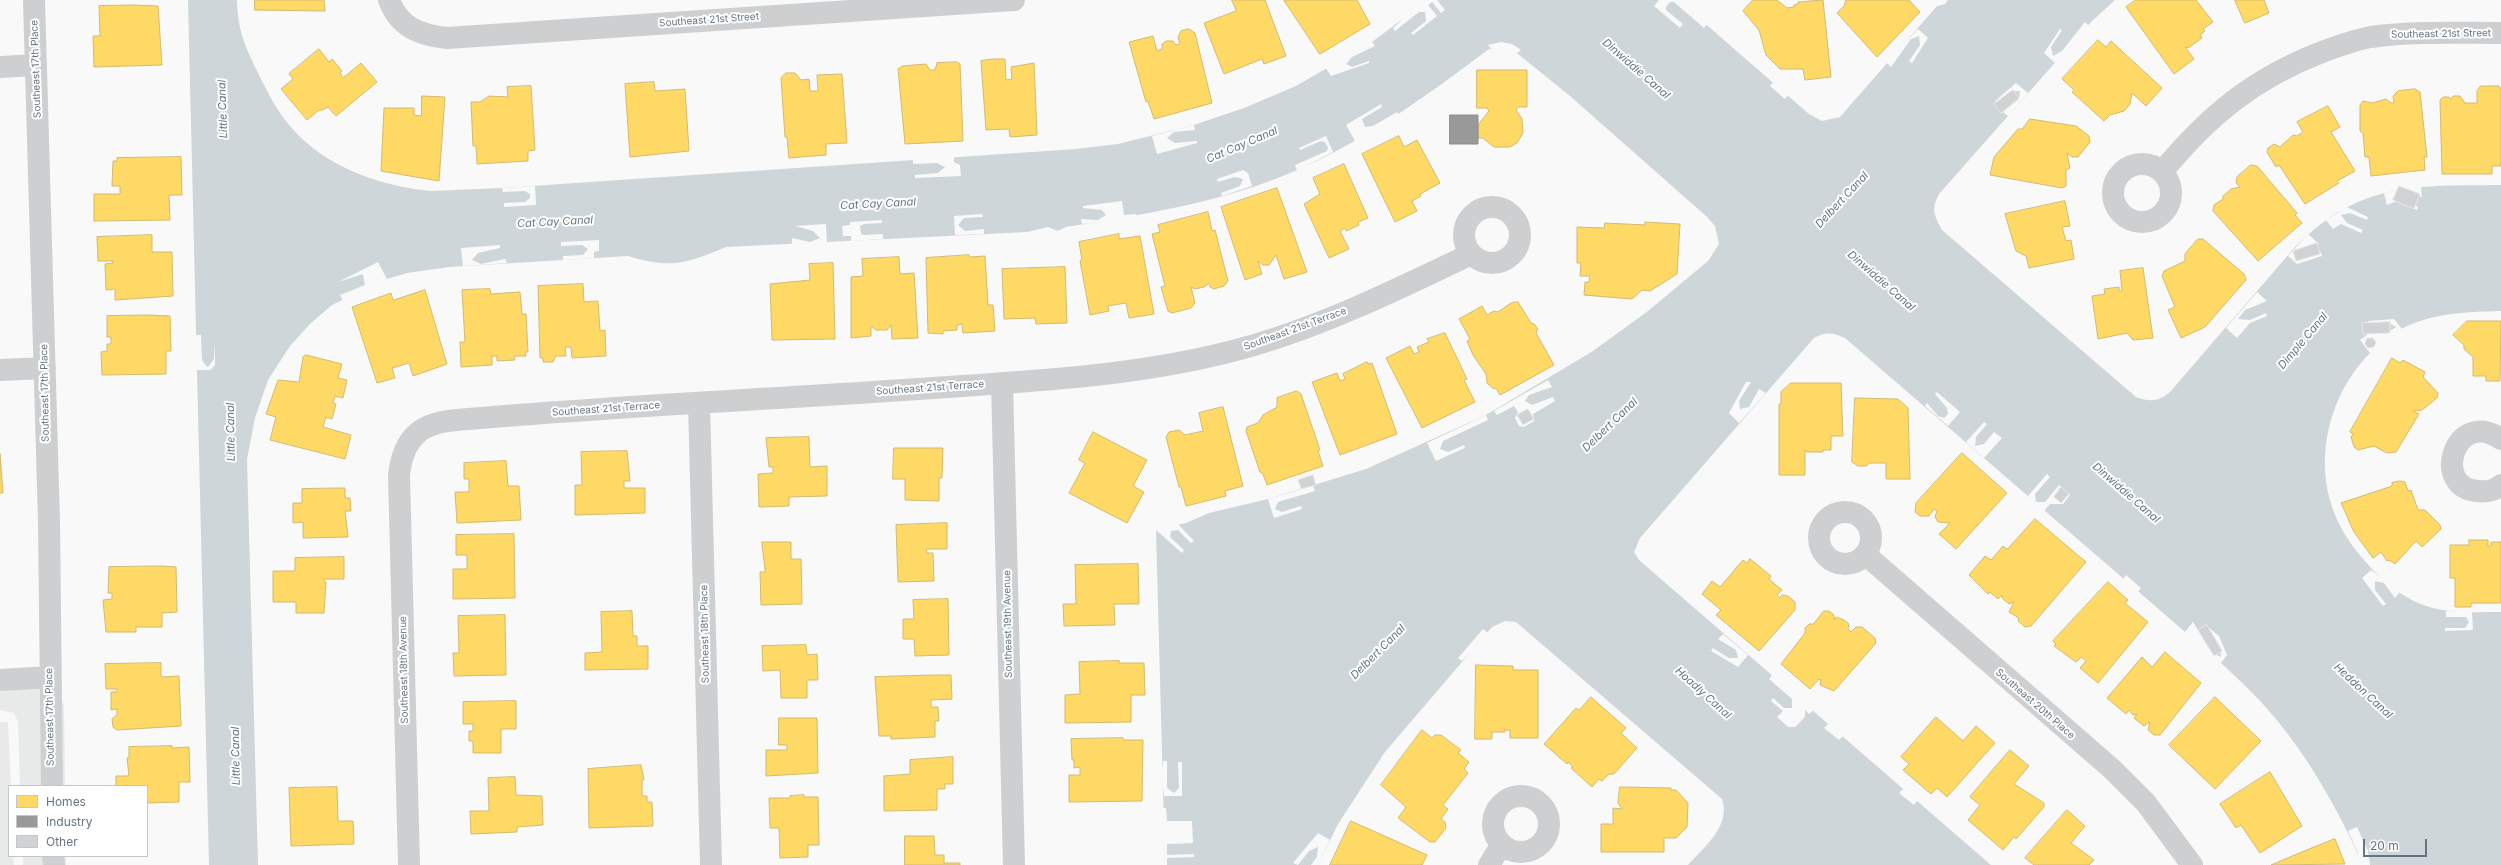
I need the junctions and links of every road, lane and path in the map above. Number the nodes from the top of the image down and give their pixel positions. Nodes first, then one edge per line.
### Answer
1 (34, 0) edge
2 (388, 0) edge
3 (1014, 0) edge
4 (2501, 33) edge
5 (36, 65) junction
6 (0, 67) edge
7 (2162, 172) dead end
8 (1471, 254) dead end
9 (45, 368) junction
10 (0, 370) edge
11 (1002, 383) junction
12 (699, 403) junction
13 (2501, 439) edge
14 (399, 475) joint
15 (2501, 485) edge
16 (1866, 555) dead end
17 (49, 677) junction
18 (0, 680) edge
19 (52, 785) edge
20 (1502, 844) dead end
21 (410, 865) edge
22 (711, 865) edge
23 (1014, 865) edge
24 (1489, 865) edge
25 (2192, 865) edge

1 - 5 street, Southeast 17th Place
2 - 3 street, Southeast 21st Street
4 - 7 street, Southeast 21st Street
5 - 6 street
5 - 9 street, Southeast 17th Place
8 - 11 street, Southeast 21st Terrace
9 - 10 street
9 - 17 street, Southeast 17th Place
11 - 12 street, Southeast 21st Terrace
11 - 23 street, Southeast 19th Avenue
12 - 14 street, Southeast 21st Terrace
12 - 22 street, Southeast 18th Place
13 - 15 street
14 - 21 street, Southeast 18th Avenue
16 - 25 street, Southeast 20th Place
17 - 18 street
17 - 19 street, Southeast 17th Place
20 - 24 street

